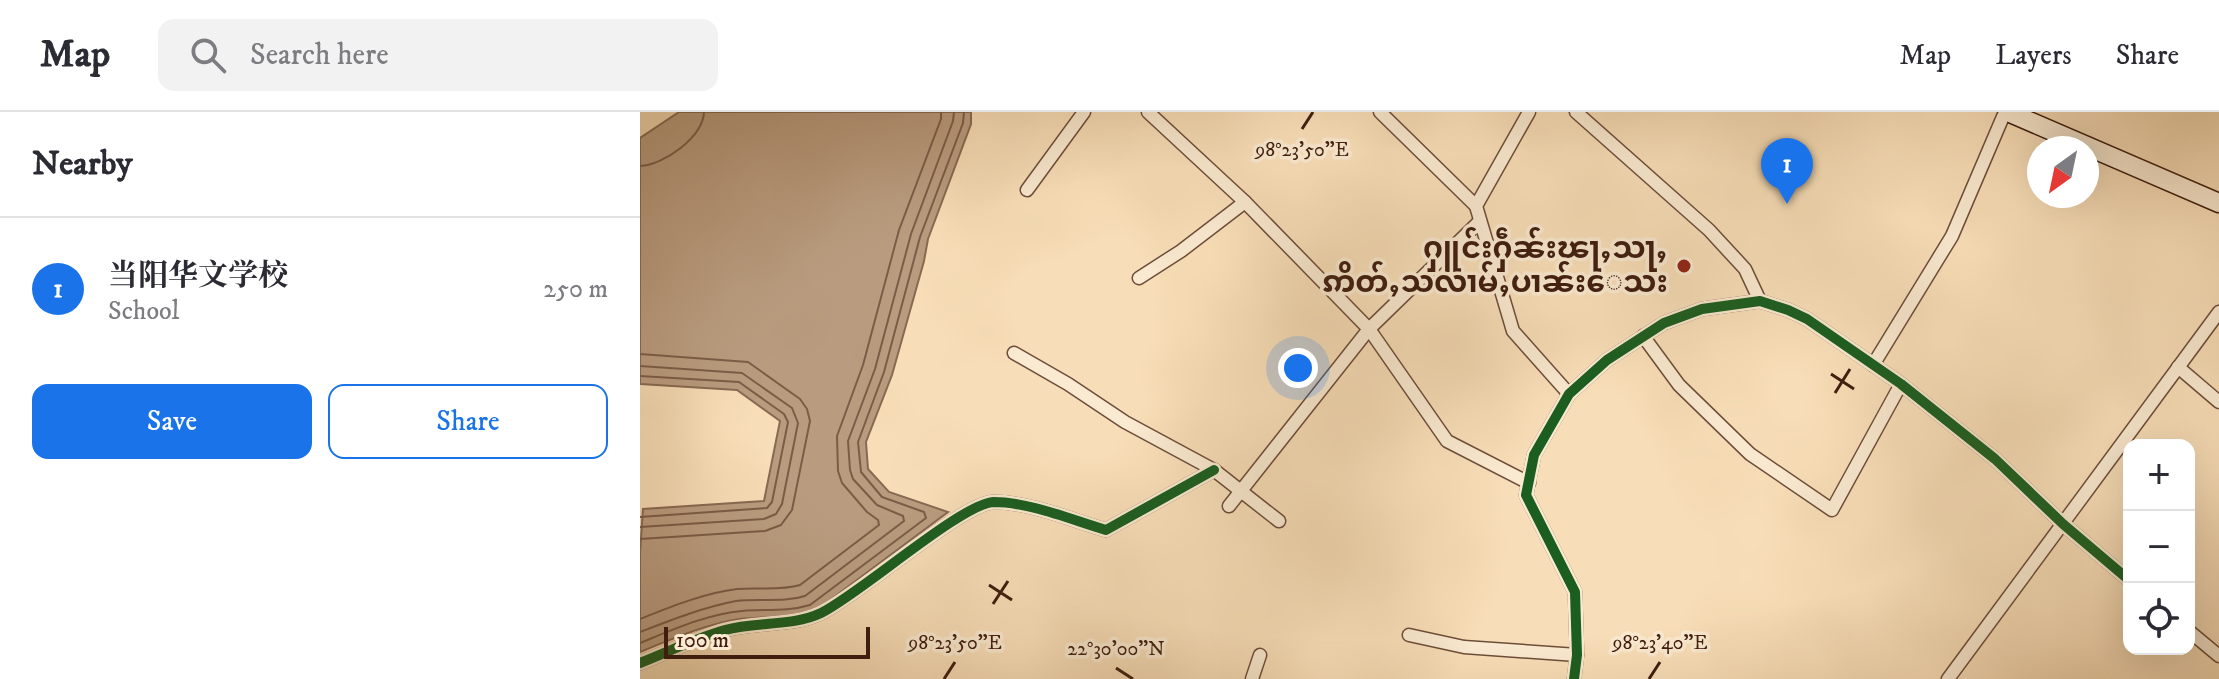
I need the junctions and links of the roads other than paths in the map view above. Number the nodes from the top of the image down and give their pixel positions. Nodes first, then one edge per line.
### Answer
1 (1084, 112) edge
2 (1148, 112) edge
3 (1380, 112) edge
4 (1529, 112) edge
5 (1576, 112) edge
6 (2006, 112) edge
7 (1027, 190) dead end
8 (1245, 202) junction
9 (2219, 203) edge
10 (1476, 206) junction
11 (1480, 221) junction
12 (1139, 278) dead end
13 (1760, 301) junction
14 (2219, 312) edge
15 (1369, 329) junction
16 (1643, 336) junction
17 (1014, 353) dead end
18 (1873, 365) junction
19 (2178, 367) junction
20 (1901, 384) junction
21 (1569, 394) junction
22 (2219, 402) edge
23 (1214, 470) junction
24 (1529, 483) junction
25 (1241, 492) junction
26 (1229, 506) dead end
27 (1279, 521) dead end
28 (2063, 524) junction
29 (2123, 575) edge
30 (1409, 635) dead end
31 (2195, 636) edge
32 (1260, 655) dead end
33 (1577, 655) junction
34 (2219, 656) edge
35 (640, 663) edge
36 (1252, 679) edge
37 (1574, 679) edge
38 (1948, 679) edge

1 - 7 street
2 - 8 street
3 - 10 street
4 - 10 street
5 - 13 street
6 - 9 street
6 - 18 street
8 - 12 street
8 - 15 street
10 - 11 street
11 - 15 street
11 - 21 street
13 - 16 street
13 - 18 street
14 - 19 street
15 - 24 street
15 - 25 street
16 - 20 street
16 - 21 street
17 - 23 street
18 - 20 street
19 - 22 street
19 - 28 street
20 - 28 street
21 - 24 street
23 - 25 street
23 - 35 street
24 - 33 street
25 - 26 street
25 - 27 street
28 - 29 street
28 - 38 street
30 - 33 street
31 - 34 street
32 - 36 street
33 - 37 street

